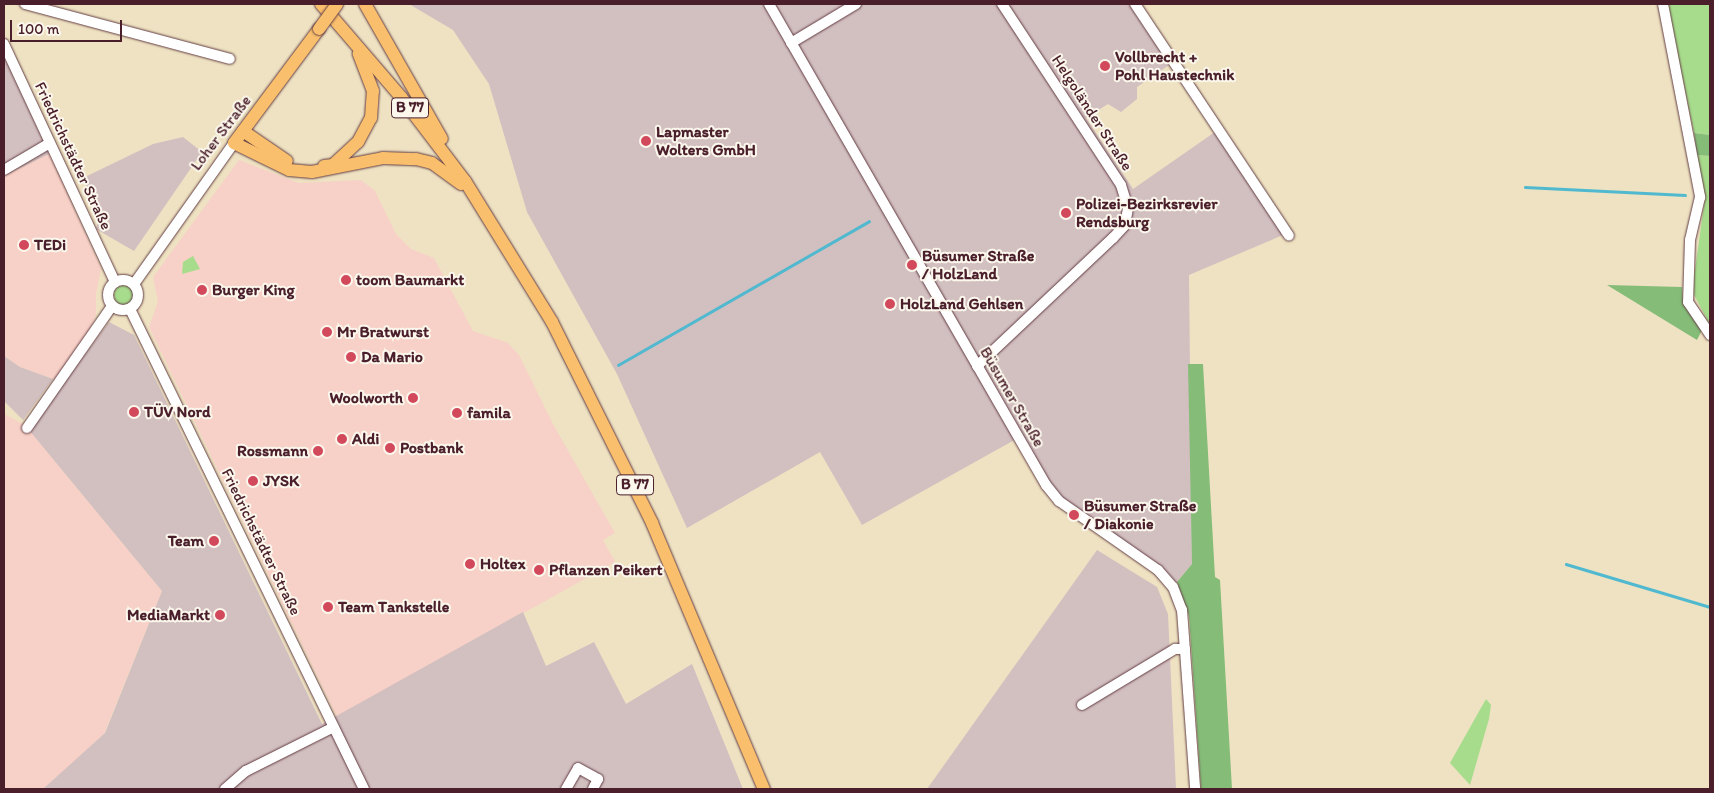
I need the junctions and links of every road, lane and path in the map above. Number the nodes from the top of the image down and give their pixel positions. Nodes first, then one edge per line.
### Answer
1 (25, 4) edge
2 (321, 4) edge
3 (337, 4) edge
4 (365, 4) edge
5 (769, 4) edge
6 (856, 4) edge
7 (1002, 4) edge
8 (1135, 4) edge
9 (1663, 4) edge
10 (352, 38) junction
11 (791, 43) junction
12 (4, 44) edge
13 (230, 59) dead end
14 (243, 132) junction
15 (50, 143) junction
16 (234, 143) junction
17 (4, 170) edge
18 (465, 181) junction
19 (476, 196) junction
20 (1289, 236) dead end
21 (115, 282) junction
22 (134, 284) junction
23 (112, 306) junction
24 (130, 309) junction
25 (1710, 335) edge
26 (977, 366) junction
27 (27, 428) dead end
28 (1185, 648) junction
29 (1082, 705) dead end
30 (334, 727) junction
31 (225, 789) edge
32 (364, 789) edge
33 (566, 789) edge
34 (593, 789) edge
35 (764, 789) edge
36 (1195, 789) edge

1 - 13 street
2 - 10 main road, B 77
3 - 14 main road, Loher Straße, bridge
4 - 18 main road
5 - 11 street, Büsumer Straße
6 - 11 street
7 - 26 street, Helgoländer Straße
8 - 20 street
9 - 25 street
10 - 14 main road
10 - 18 main road, B 77
11 - 26 street, Büsumer Straße
12 - 15 street, Friedrichstädter Straße
14 - 16 main road, Loher Straße
15 - 17 street
15 - 21 street, Friedrichstädter Straße
16 - 19 main road
16 - 22 street, Loher Straße
18 - 19 main road, B 77
19 - 35 main road, B 77
21 - 22 street
21 - 23 street
22 - 24 street
23 - 24 street
23 - 27 street
24 - 30 street, Friedrichstädter Straße
26 - 28 street, Büsumer Straße
28 - 29 street
28 - 36 street, Büsumer Straße
30 - 31 street
30 - 32 street, Friedrichstädter Straße
33 - 34 street

